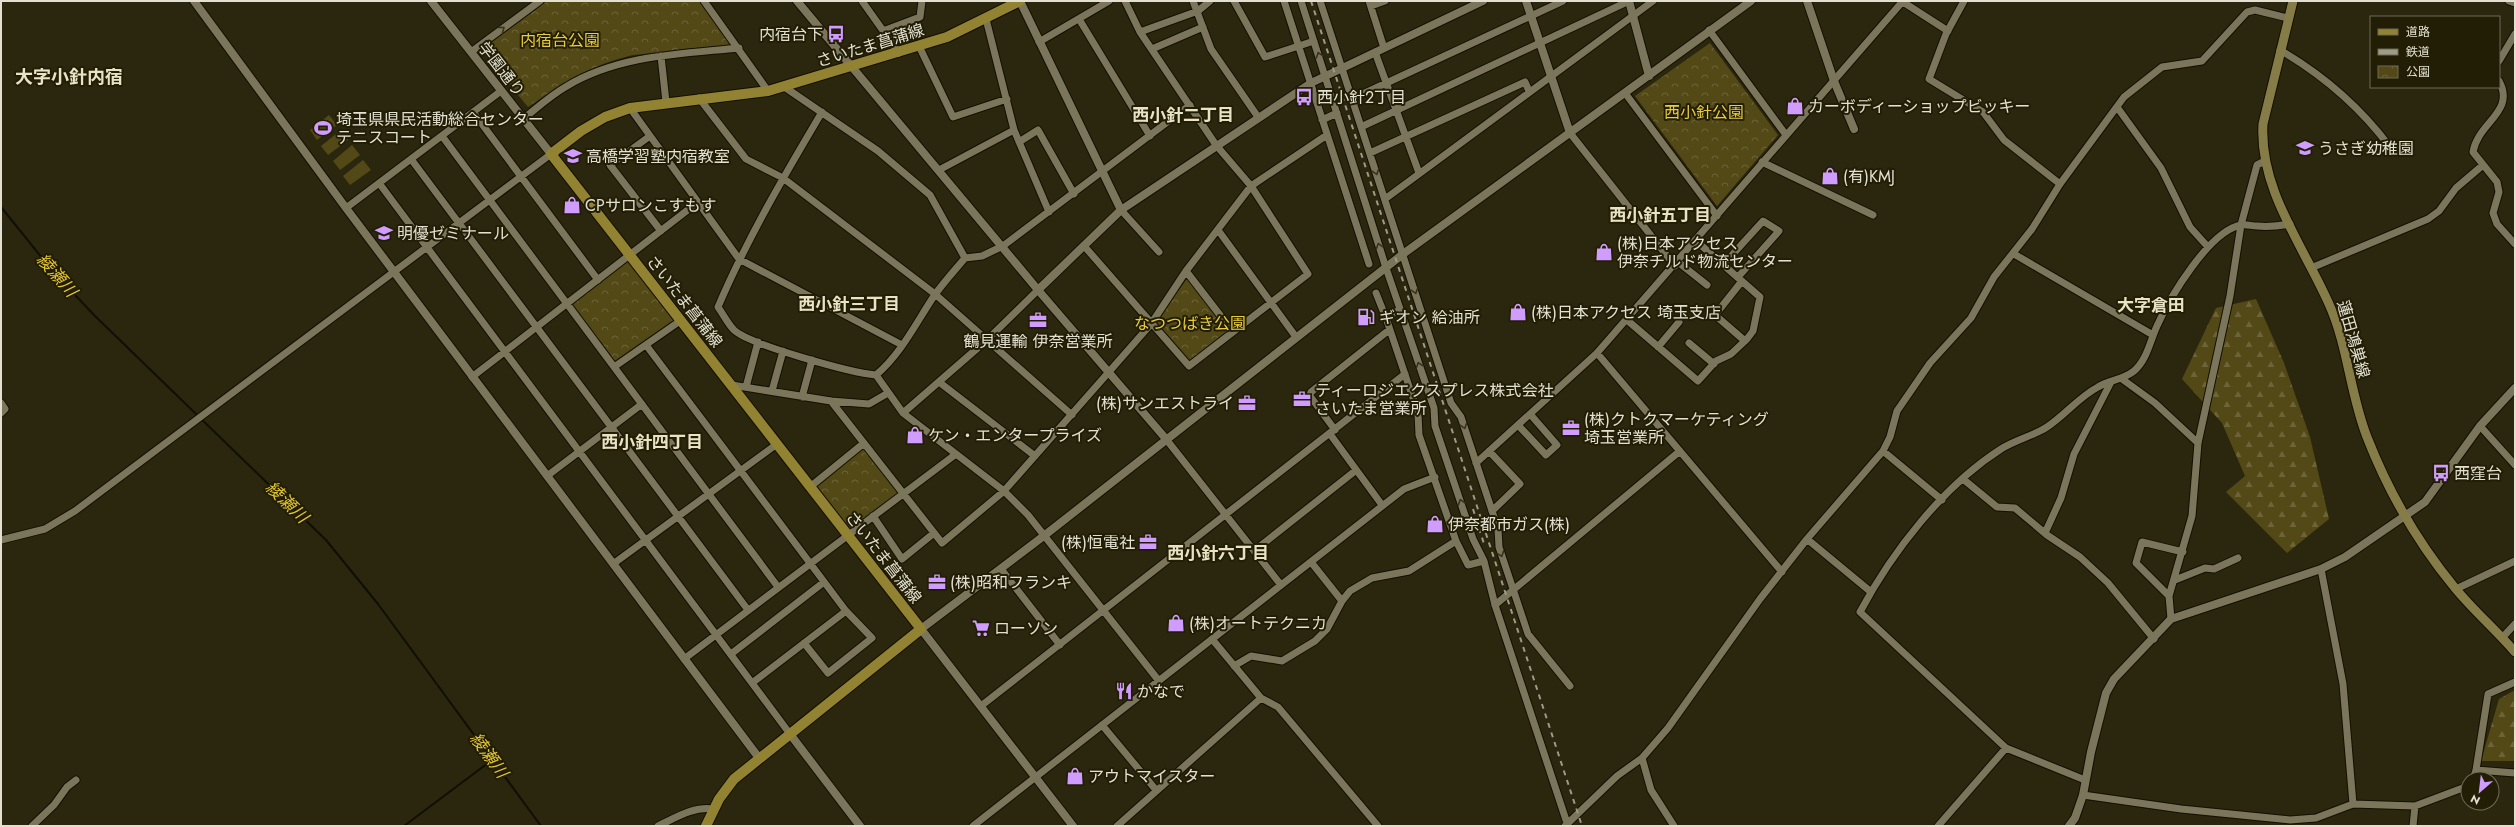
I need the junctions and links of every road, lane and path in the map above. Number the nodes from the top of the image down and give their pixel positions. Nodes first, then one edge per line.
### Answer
1 (194, 1) edge
2 (431, 1) edge
3 (540, 1) edge
4 (704, 1) edge
5 (796, 1) edge
6 (862, 1) edge
7 (922, 1) edge
8 (1020, 1) edge
9 (1109, 1) edge
10 (1125, 1) edge
11 (1193, 1) edge
12 (1210, 1) edge
13 (1234, 1) edge
14 (1284, 1) edge
15 (1301, 1) edge
16 (1320, 1) edge
17 (1385, 1) edge
18 (1483, 1) edge
19 (1526, 1) edge
20 (1563, 1) edge
21 (1629, 1) edge
22 (1653, 1) edge
23 (1750, 1) edge
24 (1807, 1) edge
25 (1903, 1) edge
26 (1964, 1) edge
27 (2293, 1) edge
28 (2509, 1) edge
29 (1370, 3) edge
30 (2515, 3) edge
31 (1198, 12) junction
32 (1531, 16) junction
33 (1633, 16) junction
34 (2288, 18) junction
35 (986, 19) junction
36 (1079, 19) junction
37 (1203, 27) junction
38 (1709, 30) junction
39 (883, 31) junction
40 (1948, 31) junction
41 (1140, 32) junction
42 (2515, 34) edge
43 (1314, 41) junction
44 (1039, 42) junction
45 (1540, 43) junction
46 (919, 46) junction
47 (1299, 46) junction
48 (739, 48) junction
49 (1384, 48) junction
50 (1152, 49) junction
51 (2280, 50) junction
52 (471, 52) junction
53 (1375, 52) junction
54 (899, 53) junction
55 (661, 56) junction
56 (2500, 59) edge
57 (852, 67) junction
58 (1342, 68) junction
59 (1325, 76) junction
60 (1550, 76) junction
61 (1649, 76) junction
62 (1834, 81) junction
63 (1310, 83) junction
64 (1386, 83) junction
65 (2500, 83) edge
66 (783, 86) junction
67 (501, 91) junction
68 (768, 91) junction
69 (1529, 91) junction
70 (1625, 93) junction
71 (699, 98) junction
72 (1007, 99) junction
73 (1352, 99) junction
74 (666, 102) junction
75 (1190, 105) junction
76 (2118, 107) junction
77 (630, 108) junction
78 (1396, 111) junction
79 (473, 112) junction
80 (822, 112) junction
81 (1337, 113) junction
82 (1258, 117) junction
83 (523, 119) junction
84 (1322, 120) junction
85 (1361, 127) junction
86 (1854, 129) dead end
87 (1014, 130) junction
88 (1570, 133) junction
89 (1327, 135) junction
90 (1786, 135) junction
91 (442, 136) junction
92 (650, 136) junction
93 (1150, 136) junction
94 (1406, 138) junction
95 (1019, 142) junction
96 (1216, 145) junction
97 (2390, 147) dead end
98 (1370, 153) junction
99 (551, 154) junction
100 (411, 159) junction
101 (2265, 161) junction
102 (1762, 162) junction
103 (2483, 165) junction
104 (939, 170) junction
105 (1103, 173) junction
106 (1419, 173) junction
107 (521, 176) junction
108 (783, 178) junction
109 (379, 183) junction
110 (2060, 184) junction
111 (1251, 186) junction
112 (1074, 194) junction
113 (1385, 199) junction
114 (489, 200) junction
115 (698, 202) junction
116 (346, 208) junction
117 (1121, 210) junction
118 (1049, 212) junction
119 (1873, 215) dead end
120 (1717, 216) junction
121 (458, 222) junction
122 (2290, 224) junction
123 (2241, 225) junction
124 (1218, 230) junction
125 (661, 231) junction
126 (1695, 240) junction
127 (2515, 244) edge
128 (426, 246) junction
129 (1002, 246) junction
130 (2208, 246) junction
131 (1085, 247) junction
132 (1159, 252) dead end
133 (1403, 254) junction
134 (2014, 254) junction
135 (631, 255) junction
136 (965, 258) junction
137 (739, 259) junction
138 (1369, 264) dead end
139 (1676, 264) junction
140 (1723, 265) junction
141 (1386, 268) junction
142 (2311, 268) junction
143 (393, 270) junction
144 (1186, 271) junction
145 (1740, 279) junction
146 (598, 280) junction
147 (1706, 285) dead end
148 (1038, 290) junction
149 (1376, 293) dead end
150 (935, 294) junction
151 (1272, 303) junction
152 (567, 304) junction
153 (1399, 310) junction
154 (1386, 318) junction
155 (680, 320) junction
156 (1627, 320) junction
157 (1679, 322) dead end
158 (1151, 324) junction
159 (537, 327) junction
160 (1389, 330) junction
161 (1233, 332) junction
162 (2153, 335) junction
163 (1296, 337) junction
164 (988, 339) junction
165 (1745, 341) junction
166 (758, 342) junction
167 (1689, 343) dead end
168 (646, 344) junction
169 (902, 345) junction
170 (1658, 347) junction
171 (783, 351) junction
172 (505, 352) junction
173 (1597, 353) junction
174 (812, 360) junction
175 (1714, 364) junction
176 (614, 367) junction
177 (1108, 373) junction
178 (1405, 374) junction
179 (876, 375) junction
180 (472, 377) junction
181 (2122, 379) junction
182 (939, 382) junction
183 (2111, 382) junction
184 (732, 385) junction
185 (746, 387) junction
186 (2515, 388) edge
187 (772, 391) junction
188 (888, 393) junction
189 (802, 396) junction
190 (831, 401) junction
191 (1, 403) edge
192 (642, 404) junction
193 (1, 413) edge
194 (903, 413) junction
195 (1530, 414) junction
196 (1072, 415) junction
197 (1518, 425) junction
198 (2480, 426) junction
199 (611, 427) junction
200 (1333, 432) junction
201 (1166, 438) junction
202 (2198, 443) junction
203 (778, 444) junction
204 (864, 444) junction
205 (579, 451) junction
206 (1489, 451) junction
207 (1680, 451) junction
208 (1883, 451) junction
209 (956, 454) junction
210 (1035, 456) junction
211 (1476, 463) junction
212 (2515, 465) edge
213 (741, 471) junction
214 (1355, 471) junction
215 (547, 476) junction
216 (1435, 477) junction
217 (1963, 479) junction
218 (810, 487) junction
219 (1004, 491) junction
220 (904, 493) junction
221 (709, 494) junction
222 (1942, 500) junction
223 (1382, 505) junction
224 (1492, 511) junction
225 (1226, 515) junction
226 (678, 516) junction
227 (873, 516) junction
228 (2406, 517) junction
229 (2045, 532) junction
230 (934, 533) junction
231 (848, 535) junction
232 (1045, 535) junction
233 (1807, 539) junction
234 (1, 540) edge
235 (646, 540) junction
236 (1456, 541) junction
237 (1254, 550) junction
238 (2183, 552) junction
239 (2238, 558) dead end
240 (1484, 561) junction
241 (2515, 561) edge
242 (1311, 562) junction
243 (810, 563) junction
244 (613, 564) junction
245 (1000, 569) junction
246 (2322, 569) junction
247 (1782, 572) junction
248 (2175, 580) junction
249 (824, 582) junction
250 (1281, 585) junction
251 (778, 587) junction
252 (2456, 589) junction
253 (1514, 590) junction
254 (1871, 592) junction
255 (2170, 596) junction
256 (1342, 601) junction
257 (1495, 605) junction
258 (748, 610) junction
259 (846, 611) junction
260 (1103, 611) junction
261 (2171, 619) junction
262 (2515, 624) edge
263 (921, 629) junction
264 (716, 635) junction
265 (2502, 638) junction
266 (1212, 639) junction
267 (2154, 639) junction
268 (804, 643) junction
269 (1060, 645) junction
270 (2515, 652) edge
271 (731, 654) junction
272 (684, 659) junction
273 (1234, 666) junction
274 (1159, 681) junction
275 (2515, 682) edge
276 (752, 683) junction
277 (1570, 686) dead end
278 (1261, 698) junction
279 (981, 706) junction
280 (1102, 725) junction
281 (790, 734) junction
282 (2006, 748) junction
283 (759, 758) junction
284 (1642, 758) junction
285 (2476, 770) joint
286 (2515, 773) edge
287 (1036, 777) junction
288 (76, 780) dead end
289 (2084, 780) junction
290 (2460, 789) edge
291 (1156, 790) junction
292 (2083, 795) junction
293 (2353, 804) junction
294 (2414, 806) junction
295 (713, 809) junction
296 (2290, 823) edge
297 (32, 826) edge
298 (658, 826) edge
299 (706, 826) edge
300 (860, 826) edge
301 (973, 826) edge
302 (1073, 826) edge
303 (1117, 826) edge
304 (1378, 826) edge
305 (1567, 826) edge
306 (1674, 826) edge
307 (1938, 826) edge
308 (2069, 826) edge
309 (2413, 826) edge

1 - 116 street
2 - 52 street, 学園通り
52 -> 3 street
4 - 48 street
5 - 57 street
6 - 39 street
7 - 39 street
8 - 35 main road, さいたま菖蒲線
8 - 44 street
9 - 36 street
10 - 41 street
11 - 31 street
12 - 31 street
13 - 47 street
14 - 47 street
15 - 43 street
16 - 58 street
17 - 29 street
18 - 49 street
19 - 32 street
20 - 32 street
21 - 33 street
21 - 45 street
22 - 33 street
23 - 38 street
24 - 62 street
25 - 40 street
25 - 62 street
26 - 40 street
27 - 34 main road, 蓮田鴻巣線
28 - 30 street
29 - 49 street
31 - 37 street
31 - 41 street
32 - 45 street
32 - 64 street
33 - 60 street
33 - 61 street
34 - 51 main road, 蓮田鴻巣線
34 - 76 street
35 - 46 main road, さいたま菖蒲線
35 - 72 street
36 - 44 street
36 - 93 street
37 - 50 street
37 - 82 street
38 - 61 street
38 - 90 street
39 - 54 street
40 - 110 street
41 - 50 street
42 - 56 street
43 - 47 street
59 -> 43 street
44 - 105 street
45 - 60 street
45 - 78 street
46 - 54 main road, さいたま菖蒲線
46 - 72 street
47 - 63 street
48 - 55 street
48 - 68 street
49 - 53 street
50 - 75 street
51 - 97 street
51 - 101 main road, 蓮田鴻巣線
52 - 67 street, 学園通り
53 - 58 street
53 - 64 street
54 - 57 main road, さいたま菖蒲線
55 - 74 street
55 - 83 street
57 - 66 main road, さいたま菖蒲線
57 - 104 street
58 - 59 street
58 - 73 street
59 - 63 street
59 - 81 street
60 - 69 street
60 - 88 street
61 - 70 street
62 - 86 street
62 - 90 street
63 - 82 street
63 - 84 street
64 - 73 street
64 - 78 street
65 - 103 street
66 - 68 main road, さいたま菖蒲線
66 - 80 street
67 - 79 street
67 - 83 street, 学園通り
68 - 71 main road, さいたま菖蒲線
69 - 94 street
69 - 106 street
70 - 88 street
70 - 120 street
71 - 74 main road, さいたま菖蒲線
71 - 108 street
72 - 87 street
73 - 85 street
74 - 77 main road, さいたま菖蒲線
75 - 93 street
75 - 96 street
76 - 110 street
76 - 130 street
77 - 92 street
77 - 99 main road, さいたま菖蒲線
78 - 85 street
78 - 94 street
79 - 91 street
79 - 107 street
80 - 108 street
80 - 136 street
81 - 84 street
141 -> 81 street
82 - 96 street
83 - 99 street, 学園通り
84 - 89 street
85 - 98 street
87 - 95 street
87 - 104 street
88 - 133 street
88 - 139 street
89 - 111 street
89 - 138 street
90 - 102 street
91 - 100 street
91 - 114 street
92 - 115 street
92 - 125 street
93 - 105 street
94 - 98 street
94 - 106 street
95 - 112 street
95 - 118 street
96 - 111 street
96 - 117 street
98 -> 113 street
99 - 107 street
99 - 135 main road, さいたま菖蒲線
100 - 109 street
100 - 121 street
101 - 122 main road, 蓮田鴻巣線
101 - 123 street
102 - 119 street
102 - 120 street
103 - 127 street
103 - 142 street
104 - 129 street
105 - 112 street
105 - 117 street
106 - 113 street
107 - 114 street
107 - 146 street
108 - 137 street
108 - 150 street
109 - 116 street
109 - 128 street
110 - 134 street
111 - 124 street
111 - 151 street
112 - 118 street
113 - 133 street
114 - 121 street
114 - 152 street
115 - 125 street
115 - 137 street
116 - 143 street
117 - 131 street
117 - 132 street
118 - 129 street
120 - 126 street
121 - 128 street
121 - 159 street
122 - 123 street
122 - 142 main road, 蓮田鴻巣線
123 - 130 street
123 - 202 street
124 - 144 street
124 - 151 street
125 - 135 street
126 - 139 street
126 - 140 street
128 - 143 street
128 - 172 street
129 - 136 street
129 - 148 street
130 - 162 street
131 - 148 street
131 - 158 street
133 - 141 street
133 -> 211 street
134 - 162 street
134 - 208 street
135 - 146 street
135 - 155 main road, さいたま菖蒲線
136 - 150 street
137 - 166 street
137 - 169 street
139 - 147 street
139 - 156 street
140 - 145 street
140 - 145 street
141 - 153 street
141 - 163 street
142 - 228 main road, 蓮田鴻巣線
143 - 180 street
143 - 234 street
144 - 158 street
144 - 161 street
145 - 165 street
145 - 165 street
146 - 152 street
148 - 164 street
148 - 177 street
149 - 154 street
150 - 164 street
150 - 169 street
151 - 161 street
151 - 163 street
152 - 159 street
152 - 176 street
153 - 154 street
240 -> 153 street
154 - 160 street
155 - 168 street
155 - 184 main road, さいたま菖蒲線
156 - 170 street
156 - 173 street
157 - 170 street
158 - 161 street
158 - 177 street
159 - 172 street
159 - 199 street
160 - 178 street
160 - 200 street
162 - 181 street
163 - 201 street
164 - 182 street
164 - 196 street
165 - 175 street
166 - 171 street
166 - 185 street
167 - 175 street
168 - 176 street
168 - 213 street
169 - 179 street
170 - 175 street
171 - 174 street
171 - 187 street
172 - 180 street
172 - 205 street
173 - 195 street
173 - 207 street
174 - 179 street
174 - 189 street
176 - 192 street
177 - 196 street
177 - 201 street
178 - 200 street
178 - 216 street
179 - 188 street
180 - 215 street
181 - 183 street
181 - 202 street
182 - 194 street
182 - 210 street
183 - 217 street
183 - 229 street
184 - 185 street
184 - 203 main road, さいたま菖蒲線
185 - 187 street
186 - 198 street
187 - 189 street
188 - 190 street
188 - 194 street
189 - 190 street
190 - 204 street
191 - 193 street
192 - 199 street
192 - 221 street
194 - 209 street
195 - 197 street
195 - 197 street
196 - 210 street
197 - 206 street
198 - 212 street
198 - 228 street
199 - 205 street
199 - 226 street
200 - 214 street
200 - 225 street
201 - 225 street
201 - 232 street
202 - 238 street
203 - 213 street
203 - 218 main road, さいたま菖蒲線
204 - 218 street
204 - 220 street
205 - 215 street
205 - 235 street
206 - 211 street
206 - 224 street
207 - 247 street
207 - 253 street
208 - 222 street
208 - 233 street
209 - 219 street
209 - 220 street
210 - 219 street
211 - 224 street
213 - 221 street
213 - 243 street
214 - 223 street
214 - 237 street
215 - 244 street
216 - 223 street
216 - 236 street
217 - 222 street
217 - 229 street
218 - 231 main road, さいたま菖蒲線
219 - 230 street
219 - 232 street
220 - 227 street
220 - 230 street
221 - 226 street
221 - 251 street
222 - 254 street
223 - 242 street
224 -> 253 street
225 - 237 street
225 - 260 street
226 - 235 street
226 - 258 street
227 - 230 street
227 - 231 street
228 - 246 street
228 - 252 main road, 蓮田鴻巣線
229 - 267 street
231 - 243 street
231 - 263 main road, さいたま菖蒲線
232 - 245 street
232 - 260 street
233 - 247 street
233 - 254 street
235 - 244 street
235 - 264 street
236 - 240 street
236 - 256 street
237 - 250 street
238 - 248 street
238 - 255 street
239 - 248 street
240 - 257 street
241 - 252 street
242 - 250 street
242 - 256 street
243 - 249 street
243 - 251 street
244 - 272 street
245 - 263 street
245 - 269 street
246 - 261 street
246 - 293 street
247 - 284 street
248 - 255 street
249 - 259 street
249 - 271 street
250 - 266 street
251 - 258 street
252 - 265 main road, 蓮田鴻巣線
253 - 257 street
253 - 277 street
254 - 282 street
255 - 261 street
256 - 273 street
257 - 305 street
258 - 264 street
259 - 268 street
259 - 268 street
260 - 269 street
260 - 274 street
261 - 267 street
262 - 265 street
263 - 279 street
263 - 281 main road
264 - 271 street
264 - 272 street
265 - 270 main road, 蓮田鴻巣線
266 - 273 street
266 - 274 street
267 - 289 street
268 - 276 street
269 - 279 street
271 - 276 street
272 - 283 street
273 - 278 street
274 - 280 street
275 - 285 street
276 - 281 street
278 - 291 street
278 - 304 street
279 - 287 street
280 - 287 street
280 - 291 street
281 - 283 main road
281 - 300 street
282 - 289 street
282 - 307 street
283 - 295 main road
284 - 305 street
284 - 306 street
285 - 286 street
287 - 301 street
287 - 302 street
288 - 297 street
289 - 292 street
290 - 294 street
291 - 303 street
292 - 296 street
292 - 308 street
293 - 294 street
293 - 296 street
294 - 309 street
295 - 298 street
295 - 299 main road

